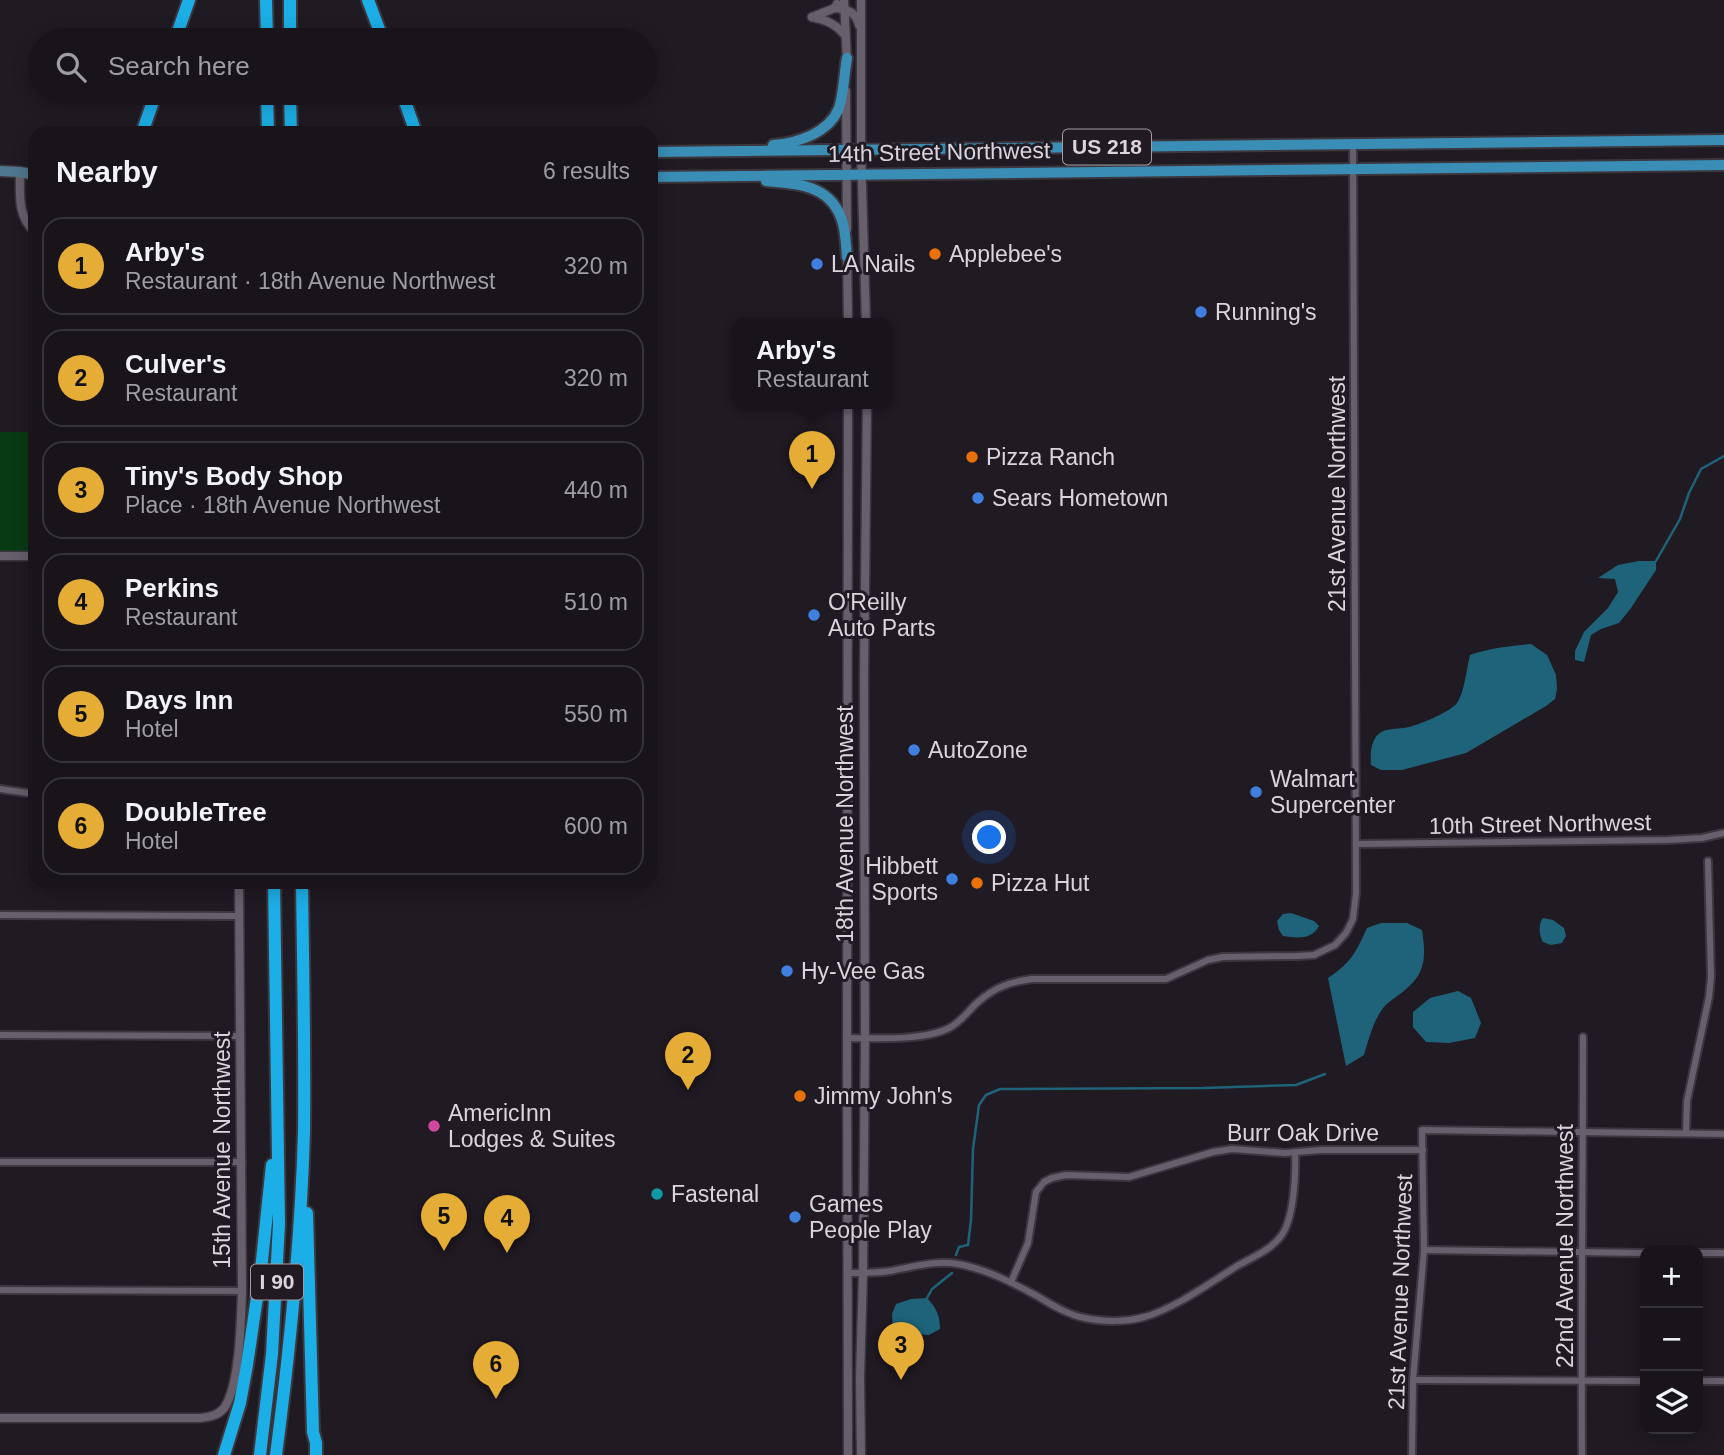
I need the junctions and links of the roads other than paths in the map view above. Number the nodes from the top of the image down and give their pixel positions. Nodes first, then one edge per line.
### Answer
1 (189, 0) edge
2 (266, 0) edge
3 (290, 0) edge
4 (368, 0) edge
5 (861, 0) edge
6 (843, 3) edge
7 (179, 28) edge
8 (267, 28) edge
9 (290, 28) edge
10 (378, 28) edge
11 (861, 31) junction
12 (845, 35) junction
13 (847, 58) junction
14 (152, 105) edge
15 (267, 105) edge
16 (290, 105) edge
17 (406, 105) edge
18 (144, 126) edge
19 (268, 126) edge
20 (291, 126) edge
21 (414, 126) edge
22 (1724, 140) edge
23 (1353, 144) junction
24 (846, 149) junction
25 (861, 150) junction
26 (711, 151) junction
27 (658, 152) edge
28 (1724, 165) edge
29 (1353, 168) junction
30 (28, 170) edge
31 (0, 172) edge
32 (20, 172) junction
33 (28, 174) edge
34 (846, 174) junction
35 (862, 175) junction
36 (711, 176) junction
37 (658, 177) edge
38 (28, 226) edge
39 (847, 257) junction
40 (848, 318) edge
41 (866, 318) edge
42 (848, 409) edge
43 (867, 409) edge
44 (0, 556) edge
45 (28, 556) edge
46 (0, 789) edge
47 (28, 794) edge
48 (1724, 833) edge
49 (1356, 844) junction
50 (1709, 860) dead end
51 (239, 889) edge
52 (274, 889) edge
53 (302, 889) edge
54 (0, 915) edge
55 (239, 916) junction
56 (0, 1035) edge
57 (241, 1036) junction
58 (1583, 1037) dead end
59 (847, 1038) junction
60 (865, 1038) junction
61 (277, 1109) junction
62 (1584, 1132) junction
63 (304, 1133) junction
64 (1686, 1133) junction
65 (1724, 1134) edge
66 (1423, 1150) junction
67 (1295, 1153) junction
68 (0, 1162) edge
69 (242, 1163) junction
70 (1424, 1250) junction
71 (1581, 1253) junction
72 (1640, 1253) edge
73 (1703, 1253) edge
74 (1724, 1253) edge
75 (847, 1273) junction
76 (863, 1273) junction
77 (1011, 1282) junction
78 (0, 1290) edge
79 (242, 1291) junction
80 (860, 1377) junction
81 (848, 1378) junction
82 (1413, 1380) junction
83 (1581, 1381) junction
84 (1640, 1381) edge
85 (1703, 1381) edge
86 (1724, 1381) edge
87 (0, 1418) edge
88 (313, 1432) junction
89 (227, 1455) edge
90 (260, 1455) edge
91 (276, 1455) edge
92 (310, 1455) edge
93 (316, 1455) edge
94 (848, 1455) edge
95 (860, 1455) edge
96 (1412, 1455) edge
97 (1582, 1455) edge

1 - 7 highway
2 - 8 highway
3 - 9 highway
4 - 10 highway
5 - 11 street
6 - 11 street
6 - 12 street
6 - 12 street
11 - 25 street
12 - 13 street
13 - 24 street
13 - 26 main road
14 - 18 highway
15 - 19 highway
16 - 20 highway
17 - 21 highway
22 - 23 main road, US 218
23 - 25 main road, 14th Street Northwest / US 218
23 - 29 street, 21st Avenue Northwest
24 - 25 main road, 14th Street Northwest / US 218
24 - 26 main road, 14th Street Northwest / US 218
24 - 34 street
25 - 35 street
26 - 27 main road, 14th Street Northwest / US 218
28 - 29 main road, US 218
29 - 35 main road, 14th Street Northwest / US 218
29 - 49 street, 21st Avenue Northwest
30 - 32 main road
31 - 32 main road
32 - 33 main road
32 - 38 street
34 - 35 main road, 14th Street Northwest / US 218
34 - 36 main road, 14th Street Northwest / US 218
34 - 39 street
35 - 41 street
36 - 37 main road, 14th Street Northwest / US 218
36 - 39 main road
39 - 40 street
42 - 59 street, 18th Avenue Northwest
43 - 60 street, 18th Avenue Northwest
44 - 45 street
46 - 47 street
48 - 49 street, 10th Street Northwest
49 - 60 street, 21st Avenue Northwest
50 - 64 street
51 - 55 street, 15th Avenue Northwest
52 - 61 highway, I 90
53 - 63 highway, I 90
54 - 55 street
55 - 57 street, 15th Avenue Northwest
56 - 57 street
57 - 69 street, 15th Avenue Northwest
58 - 62 street, 22nd Avenue Northwest
59 - 60 street, 21st Avenue Northwest
59 - 75 street, 18th Avenue Northwest
60 - 76 street, 18th Avenue Northwest
61 - 89 highway
61 - 90 highway, I 90
62 - 64 street
62 - 66 street, 21st Avenue Northwest
62 - 71 street, 22nd Avenue Northwest
63 - 88 highway
63 - 91 highway, I 90
64 - 65 street
66 - 67 street, Burr Oak Drive
66 - 70 street, 21st Avenue Northwest
67 - 77 street, Burr Oak Drive
67 - 77 street
68 - 69 street
69 - 79 street, 15th Avenue Northwest
70 - 71 street
70 - 82 street, 21st Avenue Northwest
71 - 72 street
71 - 83 street, 22nd Avenue Northwest
73 - 74 street
75 - 76 street
75 - 81 street, 18th Avenue Northwest
76 - 77 street
76 - 80 street, 18th Avenue Northwest
78 - 79 street
79 - 87 street, 15th Avenue Northwest
80 - 81 street
80 - 95 street, 18th Avenue Northwest
81 - 94 street, 18th Avenue Northwest
82 - 83 street
82 - 96 street, 21st Avenue Northwest
83 - 84 street
83 - 97 street, 22nd Avenue Northwest
85 - 86 street
88 - 92 highway
88 - 93 highway

